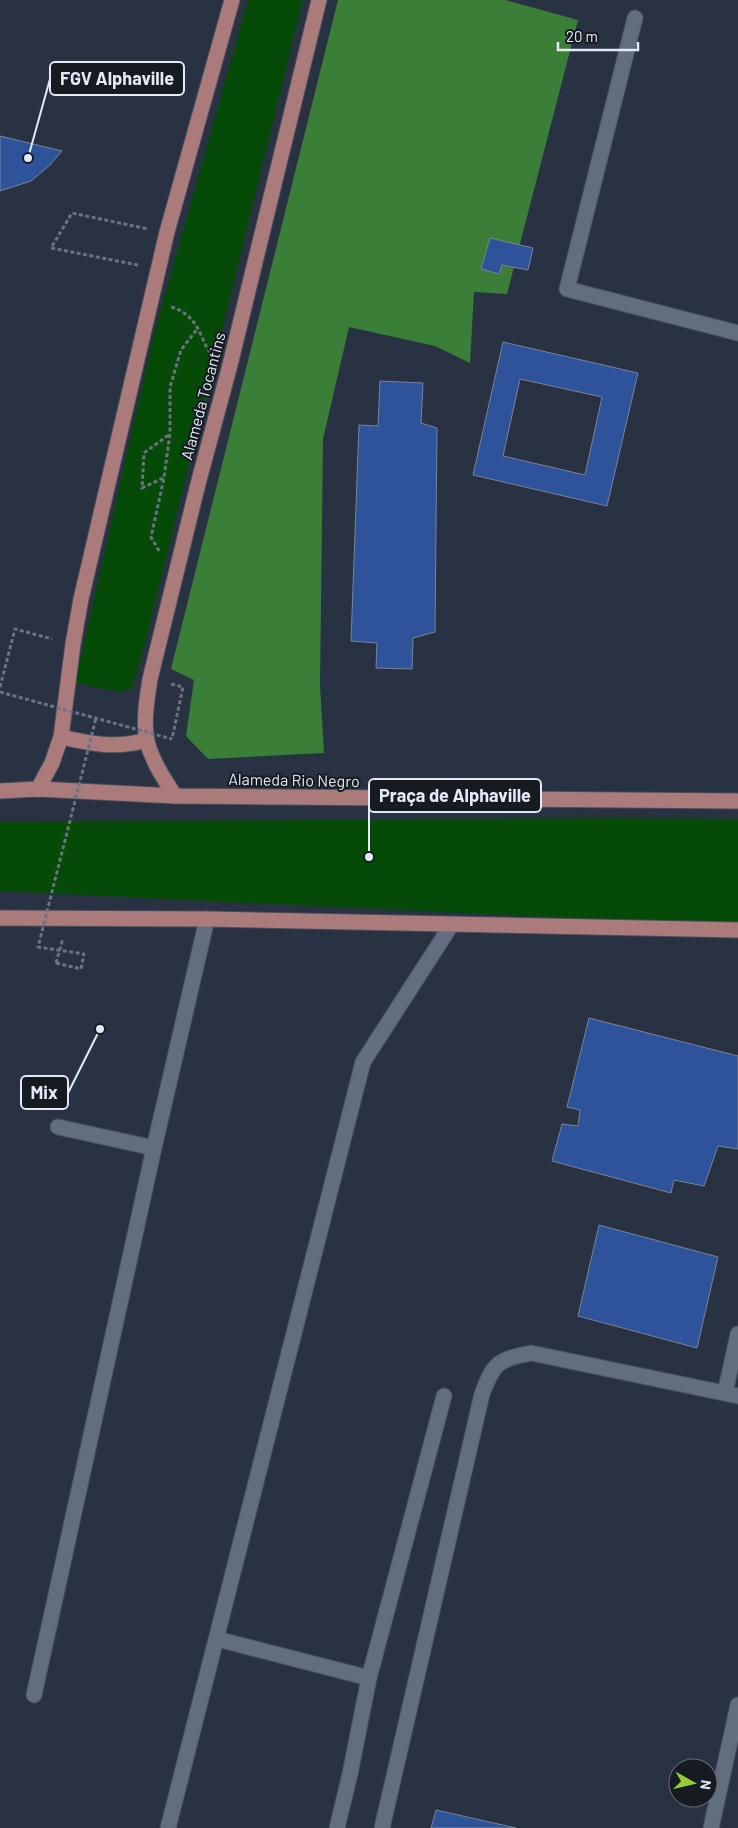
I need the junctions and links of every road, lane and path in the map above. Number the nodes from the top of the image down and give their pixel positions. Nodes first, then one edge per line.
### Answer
1 (232, 0) edge
2 (319, 0) edge
3 (635, 18) dead end
4 (166, 232) junction
5 (158, 269) junction
6 (151, 302) junction
7 (198, 328) junction
8 (738, 333) edge
9 (230, 364) junction
10 (170, 433) junction
11 (164, 478) junction
12 (160, 552) dead end
13 (73, 644) junction
14 (183, 687) dead end
15 (0, 688) edge
16 (0, 692) edge
17 (96, 718) junction
18 (61, 737) junction
19 (147, 740) junction
20 (38, 789) junction
21 (0, 791) edge
22 (175, 796) junction
23 (738, 801) edge
24 (0, 918) edge
25 (207, 920) junction
26 (452, 924) junction
27 (738, 930) edge
28 (56, 963) dead end
29 (58, 1127) dead end
30 (154, 1148) junction
31 (738, 1334) edge
32 (731, 1394) edge
33 (444, 1396) dead end
34 (217, 1639) junction
35 (369, 1678) junction
36 (34, 1695) dead end
37 (738, 1705) edge
38 (168, 1828) edge
39 (337, 1828) edge
40 (382, 1828) edge
41 (711, 1828) edge

1 - 4 main road
2 - 9 main road, Alameda Tocantins
3 - 8 lane
4 - 5 main road
4 - 5 path
5 - 6 main road
6 - 7 path
6 - 13 main road
7 - 9 path
7 - 10 path
9 - 19 main road, Alameda Tocantins
10 - 11 path
10 - 11 path
11 - 12 path
13 - 15 path
13 - 18 main road
14 - 17 path, bridge
16 - 17 path, bridge
17 - 28 path, bridge
18 - 19 main road
18 - 20 main road
19 - 22 main road, Alameda Tocantins
20 - 21 main road, Alameda Rio Negro
20 - 22 main road, Alameda Rio Negro
22 - 23 main road, Alameda Rio Negro
24 - 25 main road
25 - 26 main road
25 - 30 lane
26 - 27 main road
26 - 34 lane
29 - 30 lane
30 - 36 lane
31 - 32 lane
32 - 40 lane
33 - 35 lane
34 - 35 lane
34 - 38 lane
35 - 39 lane
37 - 41 lane

